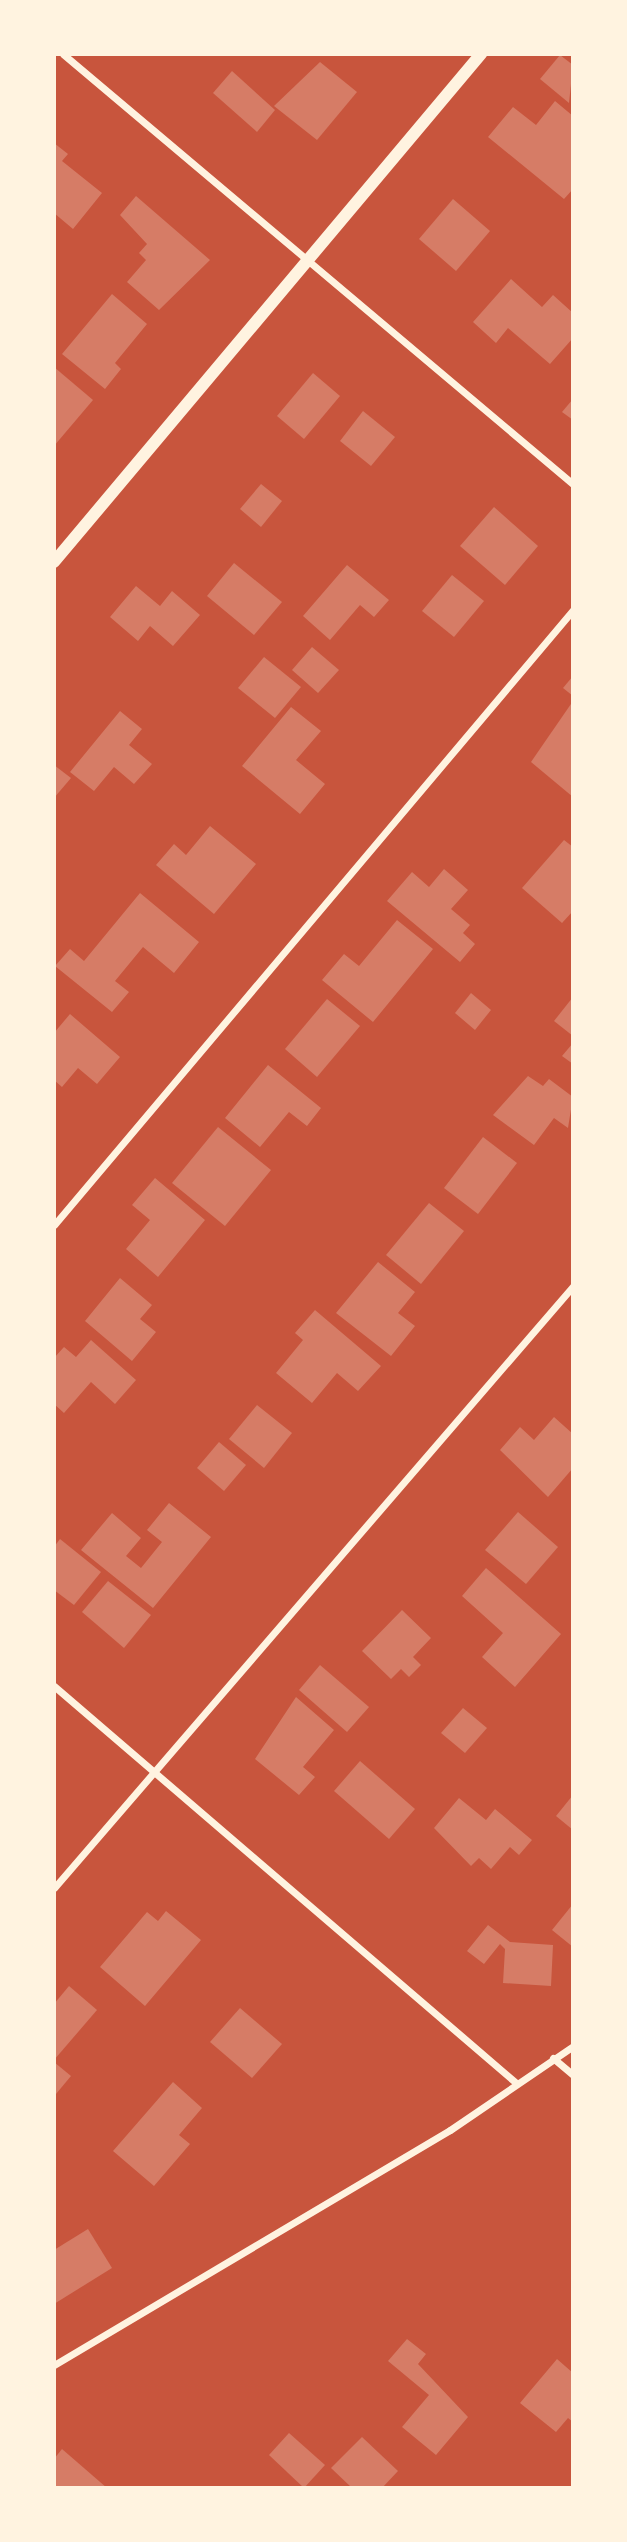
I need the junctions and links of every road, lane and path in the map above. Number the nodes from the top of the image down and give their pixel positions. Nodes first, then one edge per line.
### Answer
1 (63, 54) edge
2 (481, 54) edge
3 (309, 259) junction
4 (573, 484) edge
5 (54, 562) edge
6 (573, 610) edge
7 (54, 1226) edge
8 (573, 1286) edge
9 (54, 1686) edge
10 (154, 1772) junction
11 (54, 1888) edge
12 (573, 2046) edge
13 (553, 2059) junction
14 (573, 2075) edge
15 (515, 2082) junction
16 (54, 2365) edge

1 - 3 street
2 - 3 street
3 - 4 street
3 - 5 street
6 - 7 street
8 - 10 street
9 - 10 street
10 - 11 street
10 - 15 street
12 - 13 street
13 - 14 street
13 - 15 street
15 - 16 street

